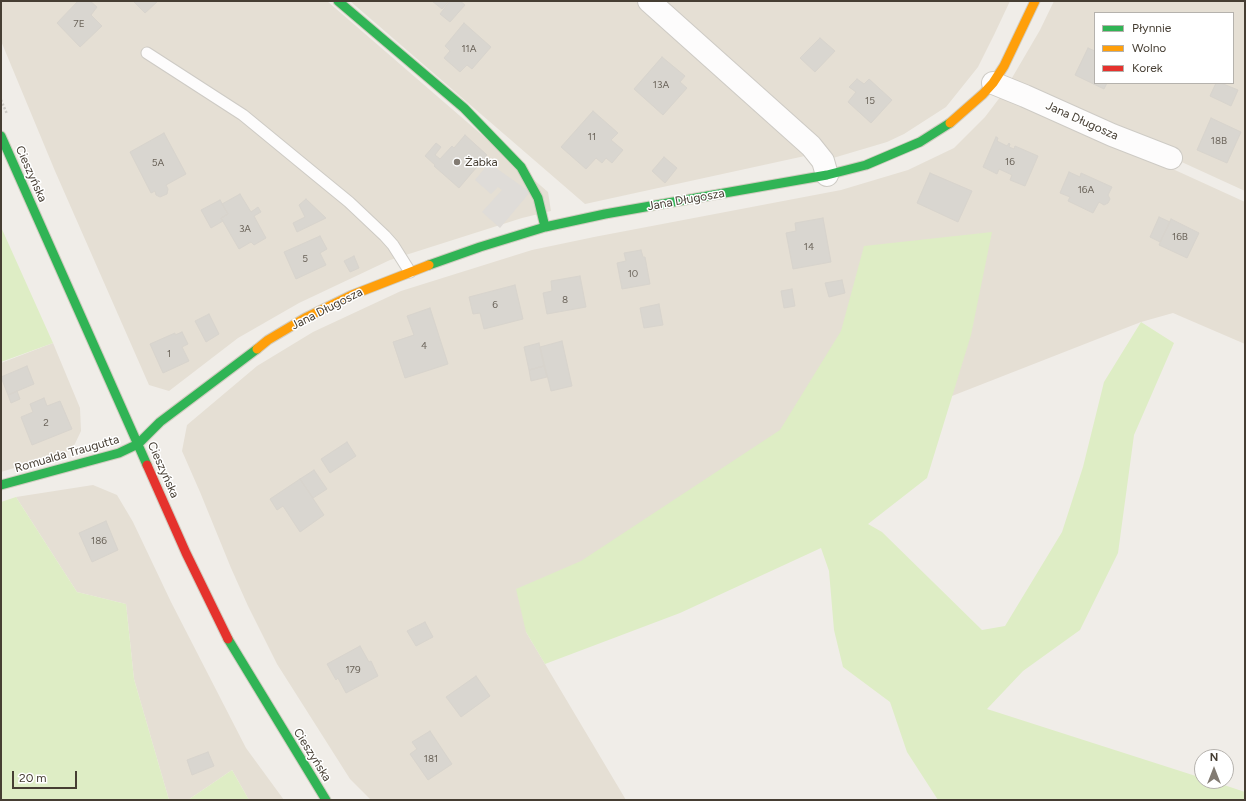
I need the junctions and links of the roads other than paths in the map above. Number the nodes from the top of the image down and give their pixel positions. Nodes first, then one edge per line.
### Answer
1 (338, 1) edge
2 (649, 1) edge
3 (1035, 1) edge
4 (147, 53) dead end
5 (993, 83) junction
6 (1, 136) edge
7 (1170, 158) dead end
8 (827, 176) junction
9 (545, 227) junction
10 (410, 272) junction
11 (138, 444) junction
12 (1, 485) edge
13 (326, 800) edge

1 - 9 street
2 - 8 street
3 - 5 street, Jana Długosza
4 - 10 lane
5 - 7 street, Jana Długosza
5 - 8 street, Jana Długosza
6 - 11 street, Cieszyńska
8 - 9 street, Jana Długosza
9 - 10 street, Jana Długosza
10 - 11 street, Jana Długosza
11 - 12 street, Romualda Traugutta
11 - 13 street, Cieszyńska

